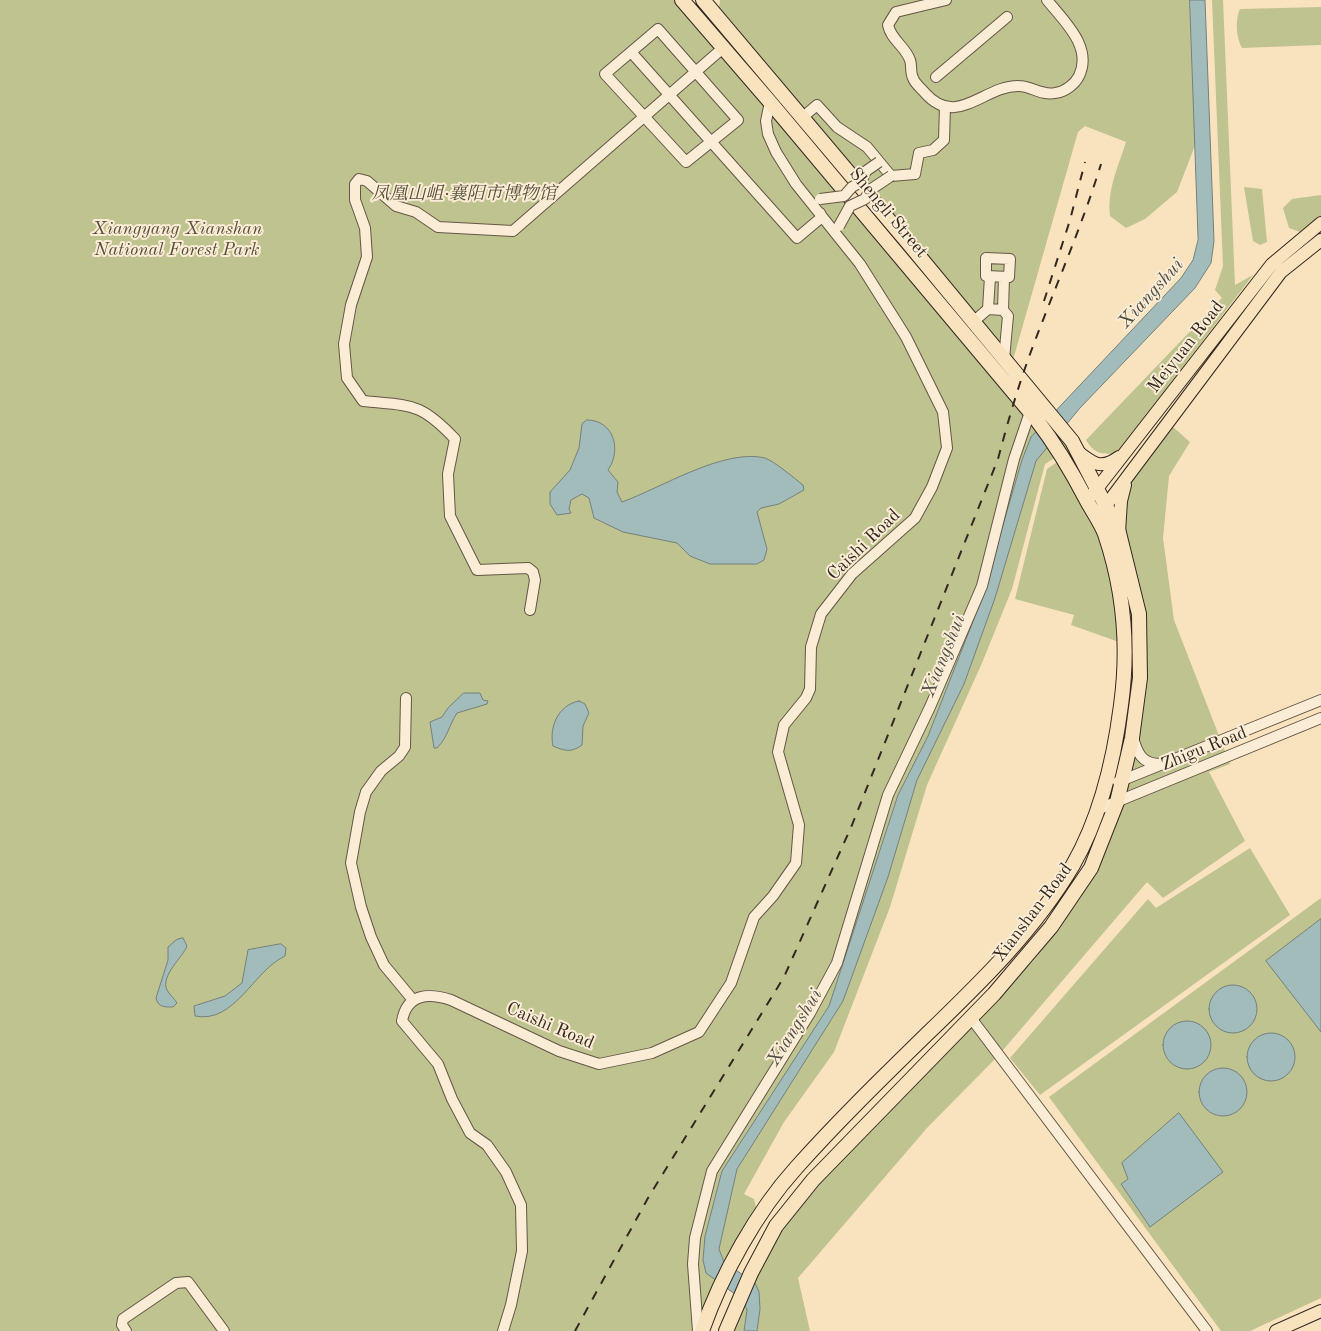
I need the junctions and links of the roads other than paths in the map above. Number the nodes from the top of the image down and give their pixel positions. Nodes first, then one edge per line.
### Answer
1 (682, 0) edge
2 (702, 0) edge
3 (946, 0) edge
4 (1048, 0) edge
5 (1007, 17) dead end
6 (723, 48) junction
7 (631, 52) junction
8 (697, 72) junction
9 (936, 76) dead end
10 (670, 94) junction
11 (770, 102) junction
12 (945, 106) junction
13 (644, 117) junction
14 (803, 117) junction
15 (712, 141) junction
16 (879, 162) junction
17 (891, 176) junction
18 (844, 196) junction
19 (850, 206) junction
20 (822, 217) junction
21 (1321, 223) edge
22 (1321, 240) edge
23 (990, 277) junction
24 (1004, 277) junction
25 (989, 293) junction
26 (1004, 293) junction
27 (988, 310) junction
28 (1003, 310) junction
29 (974, 322) junction
30 (1004, 359) junction
31 (1033, 415) junction
32 (1074, 446) junction
33 (1126, 452) junction
34 (1062, 454) joint
35 (1127, 478) junction
36 (1097, 489) junction
37 (1087, 501) junction
38 (1106, 505) junction
39 (1096, 517) junction
40 (1119, 532) junction
41 (530, 610) dead end
42 (406, 698) dead end
43 (1321, 700) edge
44 (1321, 718) edge
45 (1132, 734) junction
46 (1163, 764) junction
47 (1121, 781) junction
48 (1106, 786) junction
49 (1130, 796) junction
50 (1117, 802) junction
51 (1098, 809) junction
52 (1102, 841) junction
53 (413, 1000) junction
54 (971, 1018) junction
55 (1321, 1311) edge
56 (126, 1331) edge
57 (224, 1331) edge
58 (503, 1331) edge
59 (700, 1331) edge
60 (726, 1331) edge
61 (1207, 1331) edge
62 (1276, 1331) edge

1 - 6 highway, Shengli Street
2 - 14 highway, Shengli Street
3 - 12 street
4 - 12 street
5 - 9 street
6 - 8 street
6 - 11 highway, Shengli Street
7 - 8 street
7 - 10 street
7 - 13 street
8 - 10 street
8 - 15 street
10 - 13 street
10 - 15 street
11 - 20 street, Caishi Road
11 - 31 highway, Shengli Street
12 - 17 street
13 - 15 street
13 - 41 street
14 - 16 street
14 - 29 highway, Shengli Street
15 - 20 street
16 - 17 street
16 - 18 street, bridge
17 - 19 street, bridge
18 - 19 street, bridge
18 - 20 street, bridge
19 - 20 street, bridge
20 - 53 street, Caishi Road
21 - 33 main road, Meiyuan Road
22 - 35 main road, Meiyuan Road
23 - 24 street
23 - 24 street
23 - 25 street
24 - 26 street
25 - 26 street
25 - 27 street
26 - 28 street
27 - 28 street
27 - 29 street
28 - 30 street
29 - 30 highway, Shengli Street
30 - 32 highway, Shengli Street
31 - 34 highway, Shengli Street
31 - 59 street
32 - 33 main road
32 - 36 highway, Xianshan Road
33 - 36 main road, Meiyuan Road
34 - 37 highway, Xianshan Road
35 - 38 main road, Meiyuan Road
35 - 40 main road
36 - 37 main road, Meiyuan Road
36 - 38 highway, Xianshan Road
37 - 39 highway, Xianshan Road
38 - 39 main road, Meiyuan Road
38 - 40 highway, Xianshan Road
39 - 48 highway, Xianshan Road
40 - 45 highway, Xianshan Road
42 - 53 street
43 - 46 street, Zhigu Road
44 - 49 street, Zhigu Road
45 - 46 street
45 - 47 highway, Xianshan Road
46 - 47 street, Zhigu Road
47 - 48 street, Zhigu Road
47 - 50 highway, Xianshan Road
48 - 51 highway, Xianshan Road
49 - 50 street, Zhigu Road
49 - 52 street
50 - 51 street, Zhigu Road
50 - 52 highway, Xianshan Road
51 - 59 highway, Xianshan Road
52 - 54 highway, Xianshan Road
53 - 58 street
54 - 60 highway, Xianshan Road
54 - 61 street
55 - 62 main road
56 - 57 street

